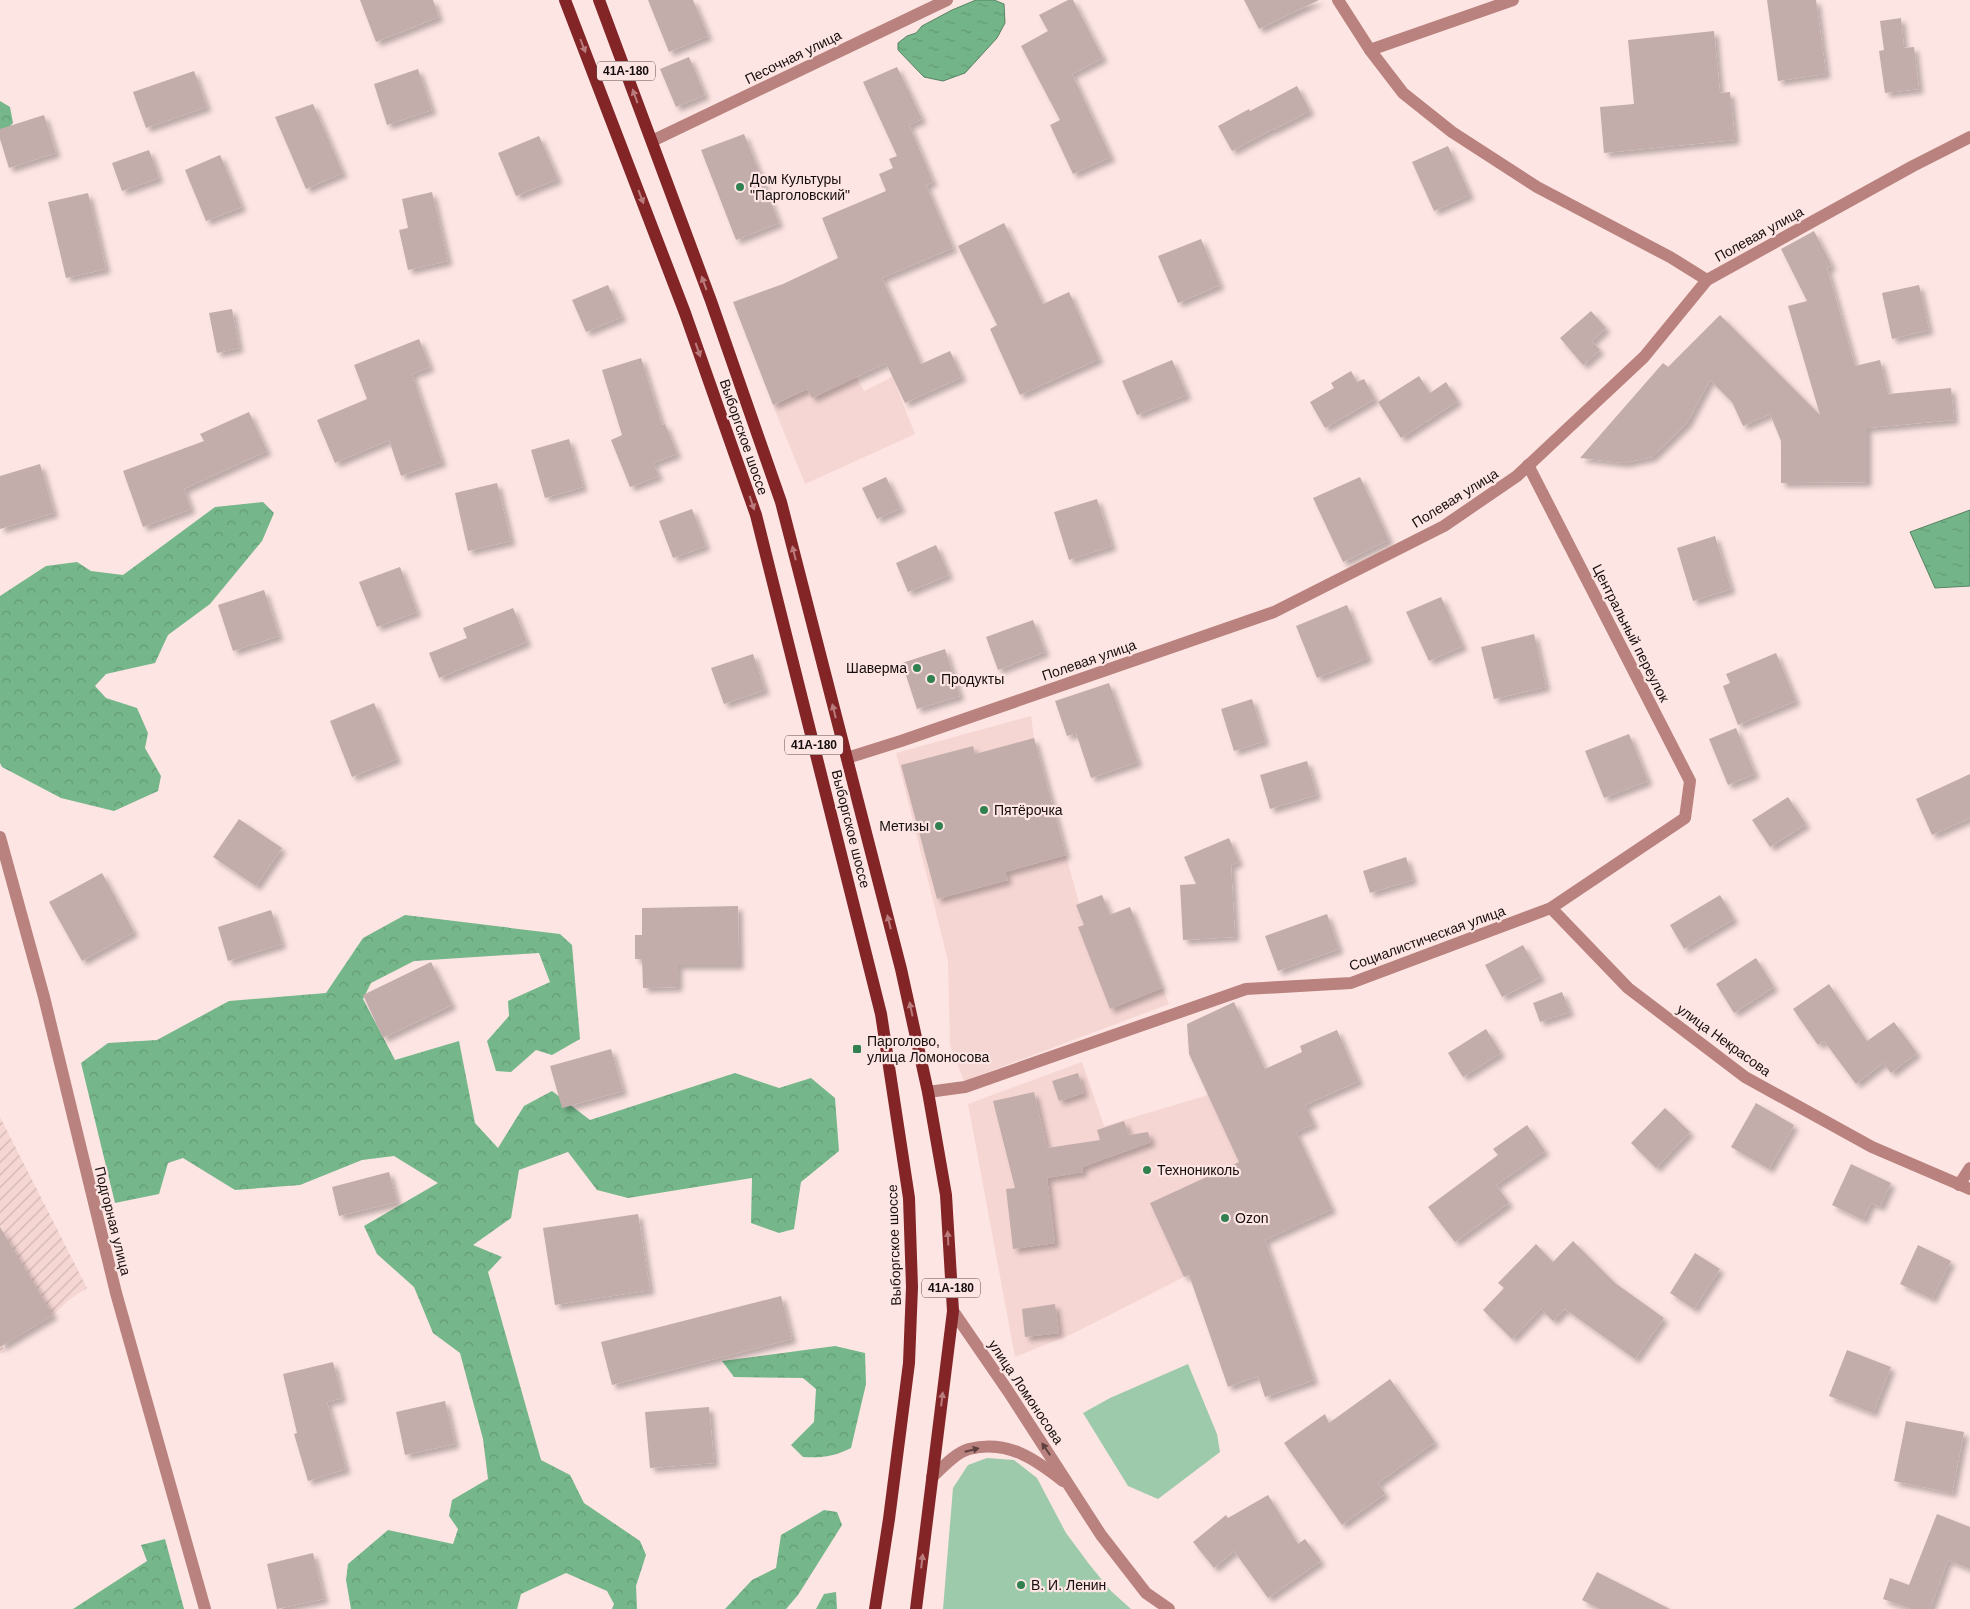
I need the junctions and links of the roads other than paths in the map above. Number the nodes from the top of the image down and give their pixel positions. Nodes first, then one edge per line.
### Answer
1 (565, 0) edge
2 (599, 0) edge
3 (946, 0) edge
4 (1338, 0) edge
5 (1513, 0) edge
6 (1370, 50) junction
7 (1970, 137) edge
8 (652, 142) junction
9 (1707, 280) junction
10 (1528, 465) junction
11 (847, 758) junction
12 (1685, 818) joint
13 (0, 837) edge
14 (1551, 908) junction
15 (928, 1092) junction
16 (1970, 1168) edge
17 (1965, 1187) edge
18 (953, 1311) junction
19 (932, 1477) junction
20 (1073, 1489) junction
21 (205, 1609) edge
22 (875, 1609) edge
23 (916, 1609) edge
24 (1169, 1609) edge

1 -> 22 main road, Выборгское шоссе / 41А-180
8 -> 2 main road, Выборгское шоссе / 41А-180
3 - 8 street, Песочная улица
4 - 6 street
5 - 6 street
6 - 9 street
7 - 9 street, Полевая улица
11 -> 8 main road, Выборгское шоссе / 41А-180
9 - 10 street, Полевая улица
10 - 11 street, Полевая улица
10 - 12 street, Центральный переулок
15 -> 11 main road, Выборгское шоссе / 41А-180
12 - 14 street, Социалистическая улица
13 - 21 street, Подгорная улица
14 - 15 street, Социалистическая улица
14 - 17 street, улица Некрасова
18 -> 15 main road, Выборгское шоссе / 41А-180
16 - 17 street, улица Некрасова
19 -> 18 main road, Выборгское шоссе / 41А-180
20 -> 18 street, улица Ломоносова
19 -> 20 street, улица Ломоносова
23 -> 19 main road, Выборгское шоссе / 41А-180
20 - 24 street, улица Ломоносова

